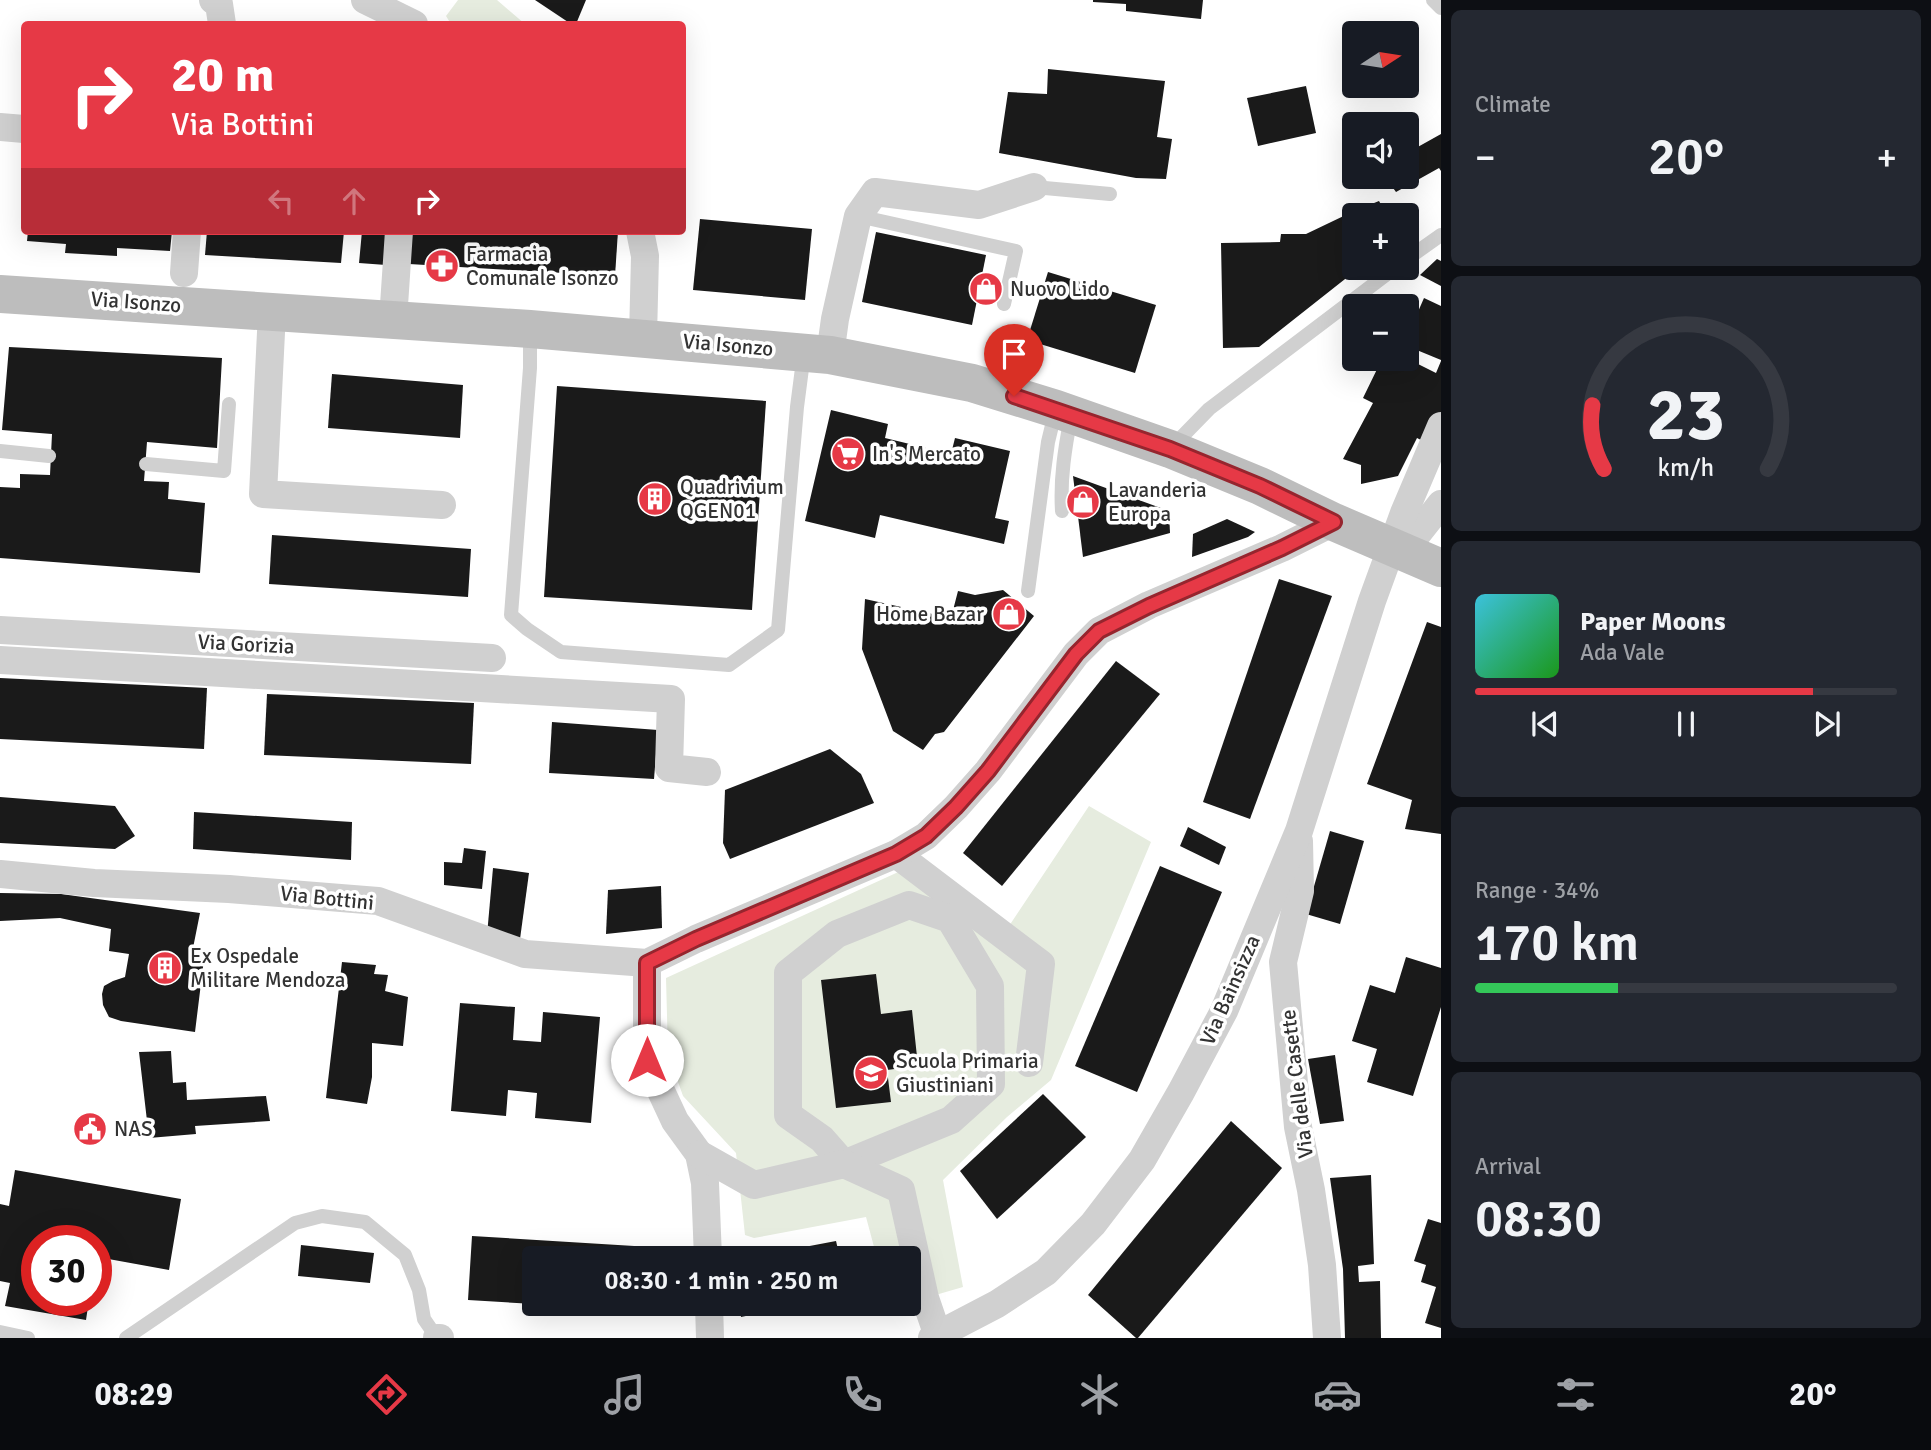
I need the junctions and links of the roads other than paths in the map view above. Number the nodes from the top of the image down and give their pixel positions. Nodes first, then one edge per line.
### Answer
1 (213, 0) edge
2 (365, 0) edge
3 (1433, 0) edge
4 (1441, 8) edge
5 (222, 21) edge
6 (408, 21) edge
7 (0, 127) edge
8 (21, 129) edge
9 (1034, 187) joint
10 (1110, 194) dead end
11 (858, 216) junction
12 (187, 235) edge
13 (399, 235) edge
14 (641, 235) edge
15 (1441, 235) edge
16 (1419, 250) edge
17 (184, 272) dead end
18 (1379, 280) edge
19 (0, 294) edge
20 (1004, 304) dead end
21 (272, 312) junction
22 (393, 320) junction
23 (530, 329) junction
24 (643, 337) junction
25 (817, 354) junction
26 (229, 404) dead end
27 (1064, 412) junction
28 (1441, 426) edge
29 (1170, 449) junction
30 (0, 451) edge
31 (49, 456) dead end
32 (146, 464) dead end
33 (1441, 504) edge
34 (442, 505) dead end
35 (1062, 511) dead end
36 (1334, 522) junction
37 (1397, 550) junction
38 (1441, 568) edge
39 (1028, 591) dead end
40 (0, 630) edge
41 (492, 658) dead end
42 (0, 660) edge
43 (707, 772) dead end
44 (1299, 831) junction
45 (896, 854) junction
46 (0, 874) edge
47 (647, 963) junction
48 (1029, 1063) dead end
49 (699, 1154) junction
50 (844, 1164) junction
51 (708, 1246) edge
52 (709, 1316) edge
53 (0, 1332) edge
54 (935, 1337) edge
55 (28, 1338) edge
56 (127, 1338) edge
57 (438, 1338) edge
58 (710, 1338) edge
59 (1328, 1338) edge

1 - 5 street
2 - 6 street
3 - 4 lane
7 - 8 street
9 - 10 lane
9 - 11 street
11 - 20 lane
11 - 25 street
12 - 17 street
13 - 22 street
14 - 24 street
15 - 16 lane
18 - 29 lane
19 - 21 main road, Via Isonzo
21 - 22 main road, Via Isonzo
21 - 34 street
22 - 23 main road, Via Isonzo
23 - 24 main road, Via Isonzo
23 - 25 lane
24 - 25 main road, Via Isonzo
25 - 27 main road, Via Isonzo
26 - 32 lane
27 - 29 main road, Via Isonzo
27 - 35 lane
27 - 39 lane
28 - 37 street, Via Bainsizza
29 - 36 main road, Via Isonzo
30 - 31 lane
33 - 37 street
36 - 37 main road, Via Isonzo
36 - 45 street
37 - 38 main road, Via Isonzo
37 - 44 street, Via Bainsizza
40 - 41 street, Via Gorizia
42 - 43 street
44 - 54 street, Via Bainsizza
44 - 59 street, Via delle Casette
45 - 47 street
45 - 48 street
46 - 47 street, Via Bottini
47 - 49 street
49 - 50 street
49 - 51 street
50 - 50 street
50 - 54 street
52 - 58 street
53 - 55 lane
56 - 57 lane

